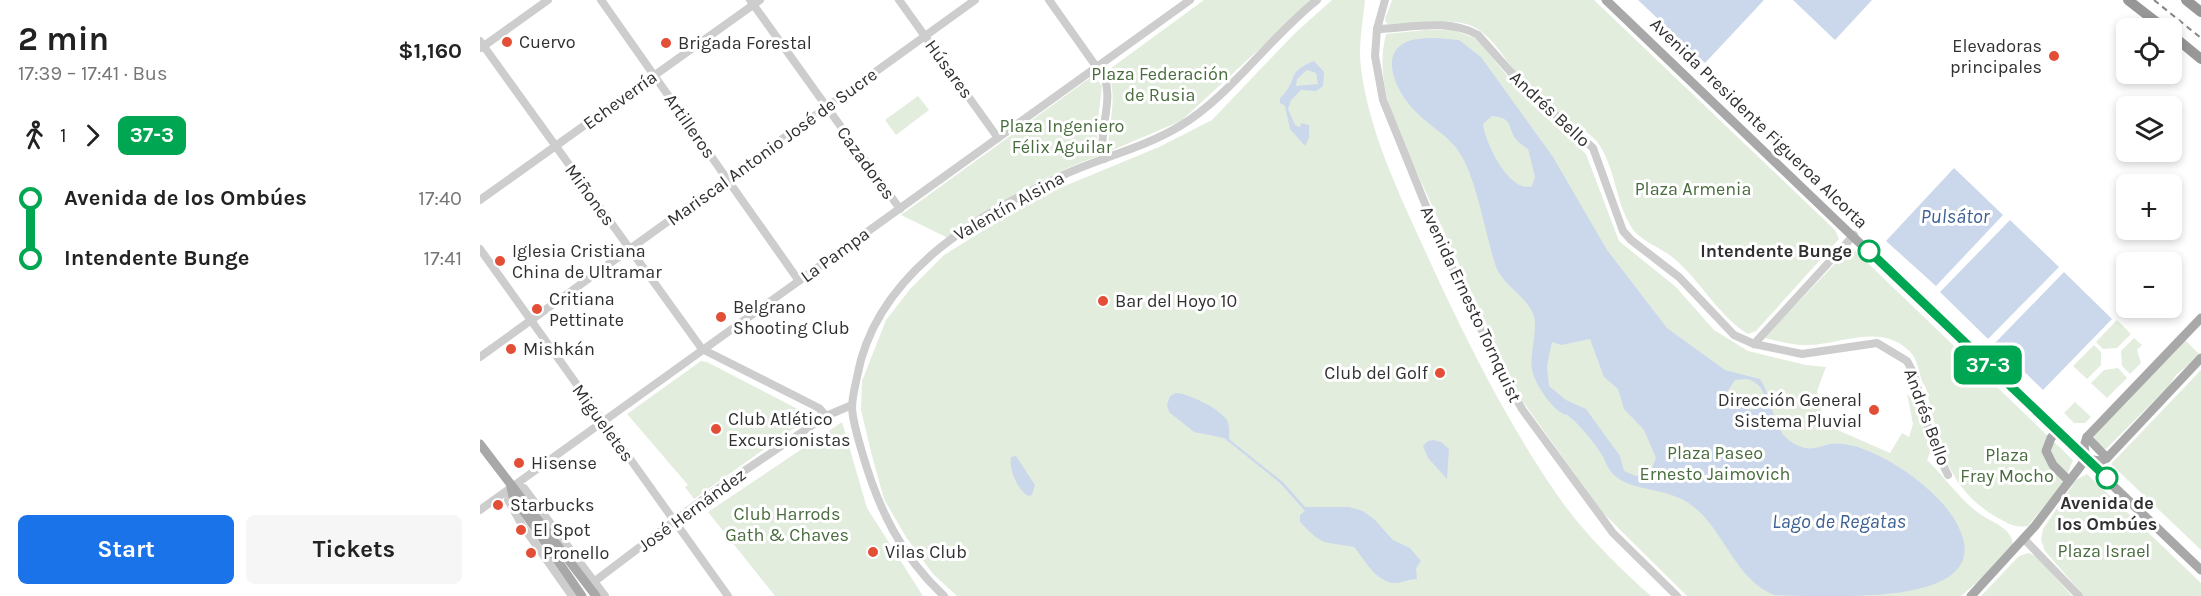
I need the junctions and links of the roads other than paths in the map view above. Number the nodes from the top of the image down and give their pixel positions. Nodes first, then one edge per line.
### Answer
1 (548, 0) edge
2 (601, 0) edge
3 (899, 0) edge
4 (975, 0) edge
5 (1049, 0) edge
6 (1190, 0) edge
7 (1317, 0) edge
8 (1385, 0) edge
9 (1606, 0) edge
10 (2128, 0) edge
11 (2186, 0) edge
12 (754, 2) edge
13 (2201, 12) edge
14 (2151, 18) edge
15 (1377, 29) junction
16 (925, 36) junction
17 (2182, 43) edge
18 (481, 46) edge
19 (2201, 59) edge
20 (1097, 67) junction
21 (654, 75) junction
22 (826, 108) junction
23 (998, 138) junction
24 (555, 147) junction
25 (1104, 159) junction
26 (728, 179) junction
27 (480, 200) edge
28 (900, 209) junction
29 (1854, 236) junction
30 (480, 249) edge
31 (630, 250) junction
32 (799, 281) junction
33 (2201, 318) edge
34 (531, 320) junction
35 (1754, 344) junction
36 (702, 349) junction
37 (480, 357) edge
38 (2201, 358) edge
39 (852, 405) junction
40 (826, 416) junction
41 (602, 422) junction
42 (2057, 431) junction
43 (2087, 437) junction
44 (480, 444) edge
45 (2107, 458) junction
46 (2086, 459) junction
47 (1948, 475) dead end
48 (2069, 481) junction
49 (511, 486) junction
50 (480, 510) edge
51 (674, 522) junction
52 (2024, 539) junction
53 (2201, 570) edge
54 (595, 581) junction
55 (571, 596) edge
56 (582, 596) edge
57 (596, 596) edge
58 (605, 596) edge
59 (728, 596) edge
60 (944, 596) edge
61 (1677, 596) edge
62 (1971, 596) edge
63 (2079, 596) edge

1 - 18 street
2 - 21 street, Artilleros
3 - 16 street, Húsares
4 - 16 street, Mariscal Antonio José de Sucre
5 - 20 street
6 - 20 street, La Pampa
7 - 25 street, Valentín Alsina
8 - 15 street, Avenida Ernesto Tornquist
9 - 29 main road, Avenida Presidente Figueroa Alcorta
10 - 14 highway
11 - 13 highway
12 - 21 street, Echeverría
12 - 22 street, Cazadores
15 - 35 street, Andrés Bello
15 - 61 street, Avenida Ernesto Tornquist
16 - 22 street, Mariscal Antonio José de Sucre
16 - 23 street, Húsares
17 - 19 highway
18 - 24 street, Miñones
20 - 23 street, La Pampa
20 - 25 street
21 - 24 street, Echeverría
21 - 26 street, Artilleros
22 - 26 street, Mariscal Antonio José de Sucre
22 - 28 street, Cazadores
23 - 28 street, La Pampa
24 - 27 street, Echeverría
24 - 31 street, Miñones
25 - 39 street, Valentín Alsina
26 - 31 street, Mariscal Antonio José de Sucre
26 - 32 street, Artilleros
28 - 32 street, La Pampa
29 - 35 street
29 - 42 main road, Avenida Presidente Figueroa Alcorta
30 - 34 street, Migueletes
31 - 34 street, Mariscal Antonio José de Sucre
31 - 36 street, Miñones
32 - 36 street, La Pampa
33 - 43 main road
34 - 37 street, Mariscal Antonio José de Sucre
34 - 41 street, Migueletes
35 - 47 street, Andrés Bello
36 - 40 street, Miñones
36 - 41 street, La Pampa
38 - 45 main road
39 - 40 street, José Hernández
39 - 60 street, Valentín Alsina
40 - 51 street, José Hernández
41 - 49 street, La Pampa
41 - 51 street, Migueletes
42 - 46 main road, Avenida Presidente Figueroa Alcorta
42 - 48 main road
43 - 45 main road
43 - 46 main road
44 - 49 main road
45 - 46 main road
46 - 48 main road
46 - 53 main road, Avenida Presidente Figueroa Alcorta
48 - 52 main road
49 - 50 street, La Pampa
49 - 54 street
49 - 55 street
49 - 56 main road
49 - 57 main road
51 - 54 street, José Hernández
51 - 59 street, Migueletes
52 - 62 main road
52 - 63 street
54 - 58 street

